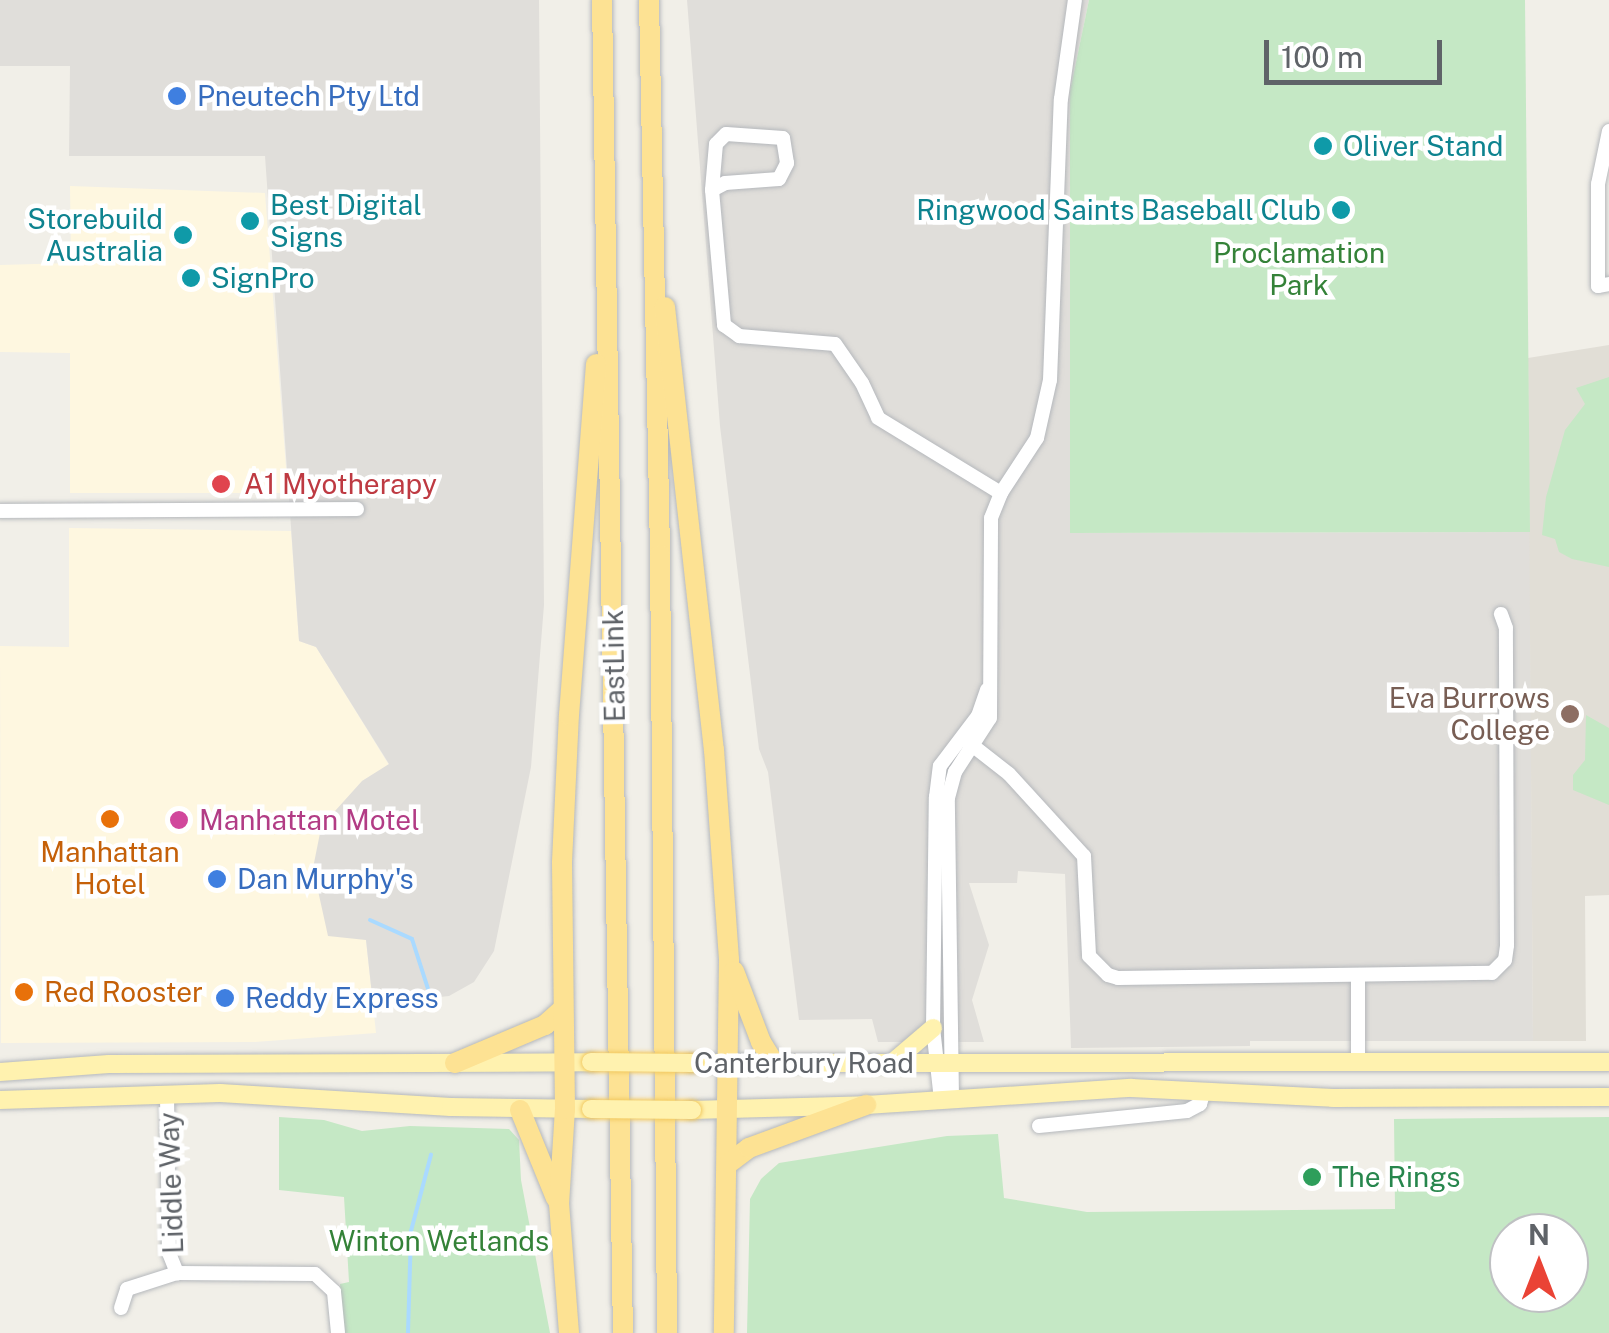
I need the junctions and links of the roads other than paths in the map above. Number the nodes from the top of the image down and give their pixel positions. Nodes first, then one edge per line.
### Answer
1 (602, 0) edge
2 (649, 0) edge
3 (1075, 0) edge
4 (1609, 131) edge
5 (650, 186) junction
6 (712, 190) junction
7 (606, 232) junction
8 (1609, 284) edge
9 (1001, 492) junction
10 (357, 509) dead end
11 (0, 511) edge
12 (1501, 614) dead end
13 (967, 742) junction
14 (730, 960) junction
15 (1358, 977) junction
16 (563, 1009) junction
17 (933, 1028) junction
18 (0, 1052) edge
19 (564, 1062) junction
20 (1609, 1062) edge
21 (455, 1063) junction
22 (729, 1063) junction
23 (774, 1063) junction
24 (892, 1063) junction
25 (1334, 1063) junction
26 (942, 1064) junction
27 (1358, 1064) junction
28 (8, 1070) edge
29 (1204, 1090) junction
30 (168, 1094) junction
31 (1609, 1097) edge
32 (1333, 1098) junction
33 (0, 1100) edge
34 (946, 1100) junction
35 (866, 1105) junction
36 (520, 1110) junction
37 (565, 1110) junction
38 (729, 1110) junction
39 (1039, 1126) dead end
40 (729, 1164) junction
41 (559, 1204) junction
42 (176, 1273) junction
43 (121, 1308) dead end
44 (338, 1333) edge
45 (570, 1333) edge
46 (623, 1333) edge
47 (667, 1333) edge
48 (724, 1333) edge

1 - 7 highway, EastLink
2 - 5 highway, EastLink
3 - 9 street
4 - 8 street
5 - 14 highway
5 - 47 highway, EastLink
6 - 6 street
6 - 9 street
7 - 16 highway
7 - 46 highway, EastLink
9 - 13 street
10 - 11 street
12 - 15 street
13 - 15 street
13 - 17 street
13 - 26 street
14 - 22 highway
14 - 23 highway
15 - 27 street
16 - 19 highway
16 - 21 highway
17 - 24 main road
17 - 26 street
18 - 28 main road
19 - 21 main road, Canterbury Road
19 - 22 main road, Canterbury Road, bridge
19 - 37 highway
20 - 27 main road, Canterbury Road
21 - 28 main road, Canterbury Road
22 - 23 main road, Canterbury Road
22 - 38 highway
23 - 24 main road, Canterbury Road
24 - 26 main road, Canterbury Road
25 - 26 main road, Canterbury Road
25 - 27 main road, Canterbury Road
25 - 32 main road
26 - 34 street
29 - 32 main road, Canterbury Road
29 - 34 main road, Canterbury Road
29 - 39 street
30 - 33 main road, Canterbury Road
30 - 36 main road, Canterbury Road
30 - 42 street, Liddle Way
31 - 32 main road, Canterbury Road
34 - 35 main road, Canterbury Road
35 - 38 main road, Canterbury Road
35 - 40 highway
36 - 37 main road, Canterbury Road
36 - 41 highway
37 - 38 main road, Canterbury Road, bridge
37 - 41 highway
38 - 40 highway
40 - 48 highway
41 - 45 highway
42 - 43 street, Liddle Way
42 - 44 street, Liddle Way

